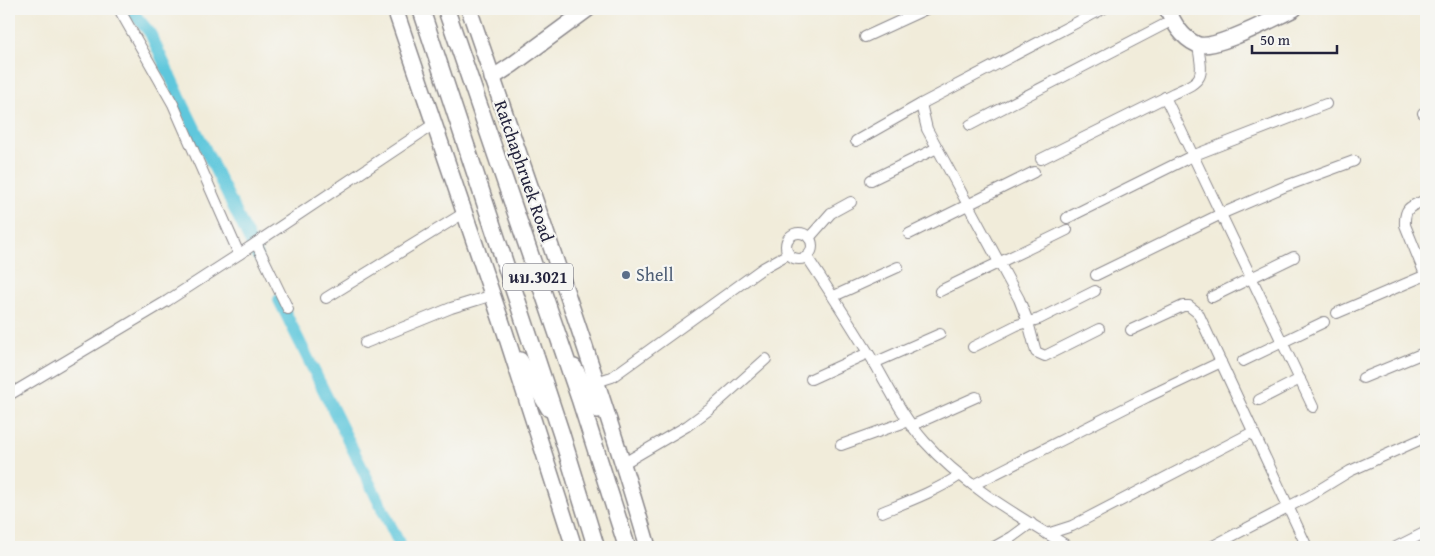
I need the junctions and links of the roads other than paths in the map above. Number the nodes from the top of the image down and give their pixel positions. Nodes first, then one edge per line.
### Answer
1 (119, 9) edge
2 (395, 9) edge
3 (421, 9) edge
4 (446, 9) edge
5 (468, 9) edge
6 (588, 9) edge
7 (926, 9) edge
8 (1103, 9) edge
9 (1294, 9) edge
10 (1088, 13) edge
11 (1170, 14) edge
12 (865, 37) dead end
13 (1198, 46) junction
14 (492, 78) junction
15 (1165, 97) junction
16 (920, 104) junction
17 (1326, 104) dead end
18 (434, 124) junction
19 (970, 125) dead end
20 (856, 140) dead end
21 (937, 148) junction
22 (1192, 156) junction
23 (1041, 159) dead end
24 (1354, 161) dead end
25 (1034, 172) dead end
26 (871, 180) dead end
27 (1426, 200) edge
28 (851, 202) dead end
29 (968, 205) junction
30 (464, 213) junction
31 (1221, 214) junction
32 (1067, 218) dead end
33 (1067, 230) dead end
34 (909, 234) dead end
35 (809, 238) junction
36 (256, 243) junction
37 (240, 254) junction
38 (788, 254) junction
39 (807, 257) junction
40 (1294, 257) dead end
41 (998, 263) junction
42 (898, 267) dead end
43 (1096, 275) dead end
44 (1426, 276) edge
45 (1252, 278) junction
46 (940, 291) dead end
47 (1095, 291) dead end
48 (492, 295) junction
49 (834, 296) junction
50 (1212, 297) dead end
51 (326, 298) dead end
52 (288, 309) dead end
53 (1337, 313) dead end
54 (1028, 322) junction
55 (1324, 322) dead end
56 (1099, 329) dead end
57 (1131, 330) dead end
58 (505, 332) junction
59 (940, 334) dead end
60 (1282, 342) junction
61 (364, 343) dead end
62 (560, 344) junction
63 (973, 347) dead end
64 (1426, 352) edge
65 (868, 353) junction
66 (766, 359) dead end
67 (1243, 361) dead end
68 (1221, 362) junction
69 (874, 363) junction
70 (1363, 378) dead end
71 (811, 379) dead end
72 (1300, 379) junction
73 (596, 382) junction
74 (9, 395) edge
75 (976, 397) dead end
76 (1259, 400) dead end
77 (1313, 407) dead end
78 (910, 423) junction
79 (1253, 432) junction
80 (561, 433) junction
81 (1426, 437) edge
82 (614, 438) junction
83 (841, 445) dead end
84 (624, 463) junction
85 (960, 475) junction
86 (973, 485) junction
87 (1288, 507) junction
88 (882, 512) dead end
89 (1030, 523) junction
90 (1426, 532) edge
91 (1047, 534) junction
92 (574, 547) edge
93 (596, 547) edge
94 (627, 547) edge
95 (648, 547) edge
96 (994, 547) edge
97 (1069, 547) edge
98 (1211, 547) edge
99 (1307, 547) edge
100 (1396, 547) edge

1 - 37 street
2 - 18 main road, นบ.3021
3 - 80 main road, นบ.3021
4 - 62 main road, Ratchaphruek Road / นบ.3021
5 - 14 main road, Ratchaphruek Road / นบ.3021
6 - 14 main road
7 - 12 street
8 - 10 street
9 - 13 main road
10 - 16 street
11 - 13 main road
11 - 19 street
13 - 15 street
14 - 73 main road, Ratchaphruek Road / นบ.3021
15 - 22 street
15 - 23 street
16 - 20 street
16 - 21 street
17 - 22 street
18 - 30 main road, นบ.3021
18 - 36 street
21 - 26 street
21 - 29 street
22 - 31 street
22 - 32 street
24 - 31 street
25 - 29 street
27 - 44 street
28 - 35 street
29 - 34 street
29 - 41 street
30 - 48 main road, นบ.3021
30 - 51 street
31 - 43 street
31 - 45 street
33 - 41 street
35 - 38 street
35 - 39 street
36 - 37 street
36 - 52 street
37 - 74 street
38 - 39 street
38 - 73 street
39 - 49 street
40 - 45 street
41 - 46 street
41 - 54 street
42 - 49 street
44 - 53 street
45 - 50 street
45 - 60 street
47 - 54 street
48 - 58 main road, นบ.3021
48 - 61 street
49 - 65 street
54 - 56 street
54 - 63 street
55 - 60 street
57 - 68 street
58 - 80 main road
58 - 92 main road, นบ.3021
59 - 69 street
60 - 67 street
60 - 72 street
62 - 82 main road
62 - 94 main road, Ratchaphruek Road / นบ.3021
64 - 70 street
65 - 69 street
65 - 71 street
66 - 84 street
68 - 79 street
68 - 86 street
69 - 78 street
72 - 76 street
72 - 77 street
73 - 82 main road, Ratchaphruek Road / นบ.3021
75 - 78 street
78 - 83 street
78 - 85 street
79 - 87 street
79 - 91 street
80 - 93 main road, นบ.3021
81 - 87 street
82 - 84 main road, Ratchaphruek Road / นบ.3021
84 - 95 main road, Ratchaphruek Road / นบ.3021
85 - 86 street
85 - 88 street
86 - 89 street
87 - 98 street
87 - 99 street
89 - 91 street
89 - 96 street
90 - 100 street
91 - 97 street

